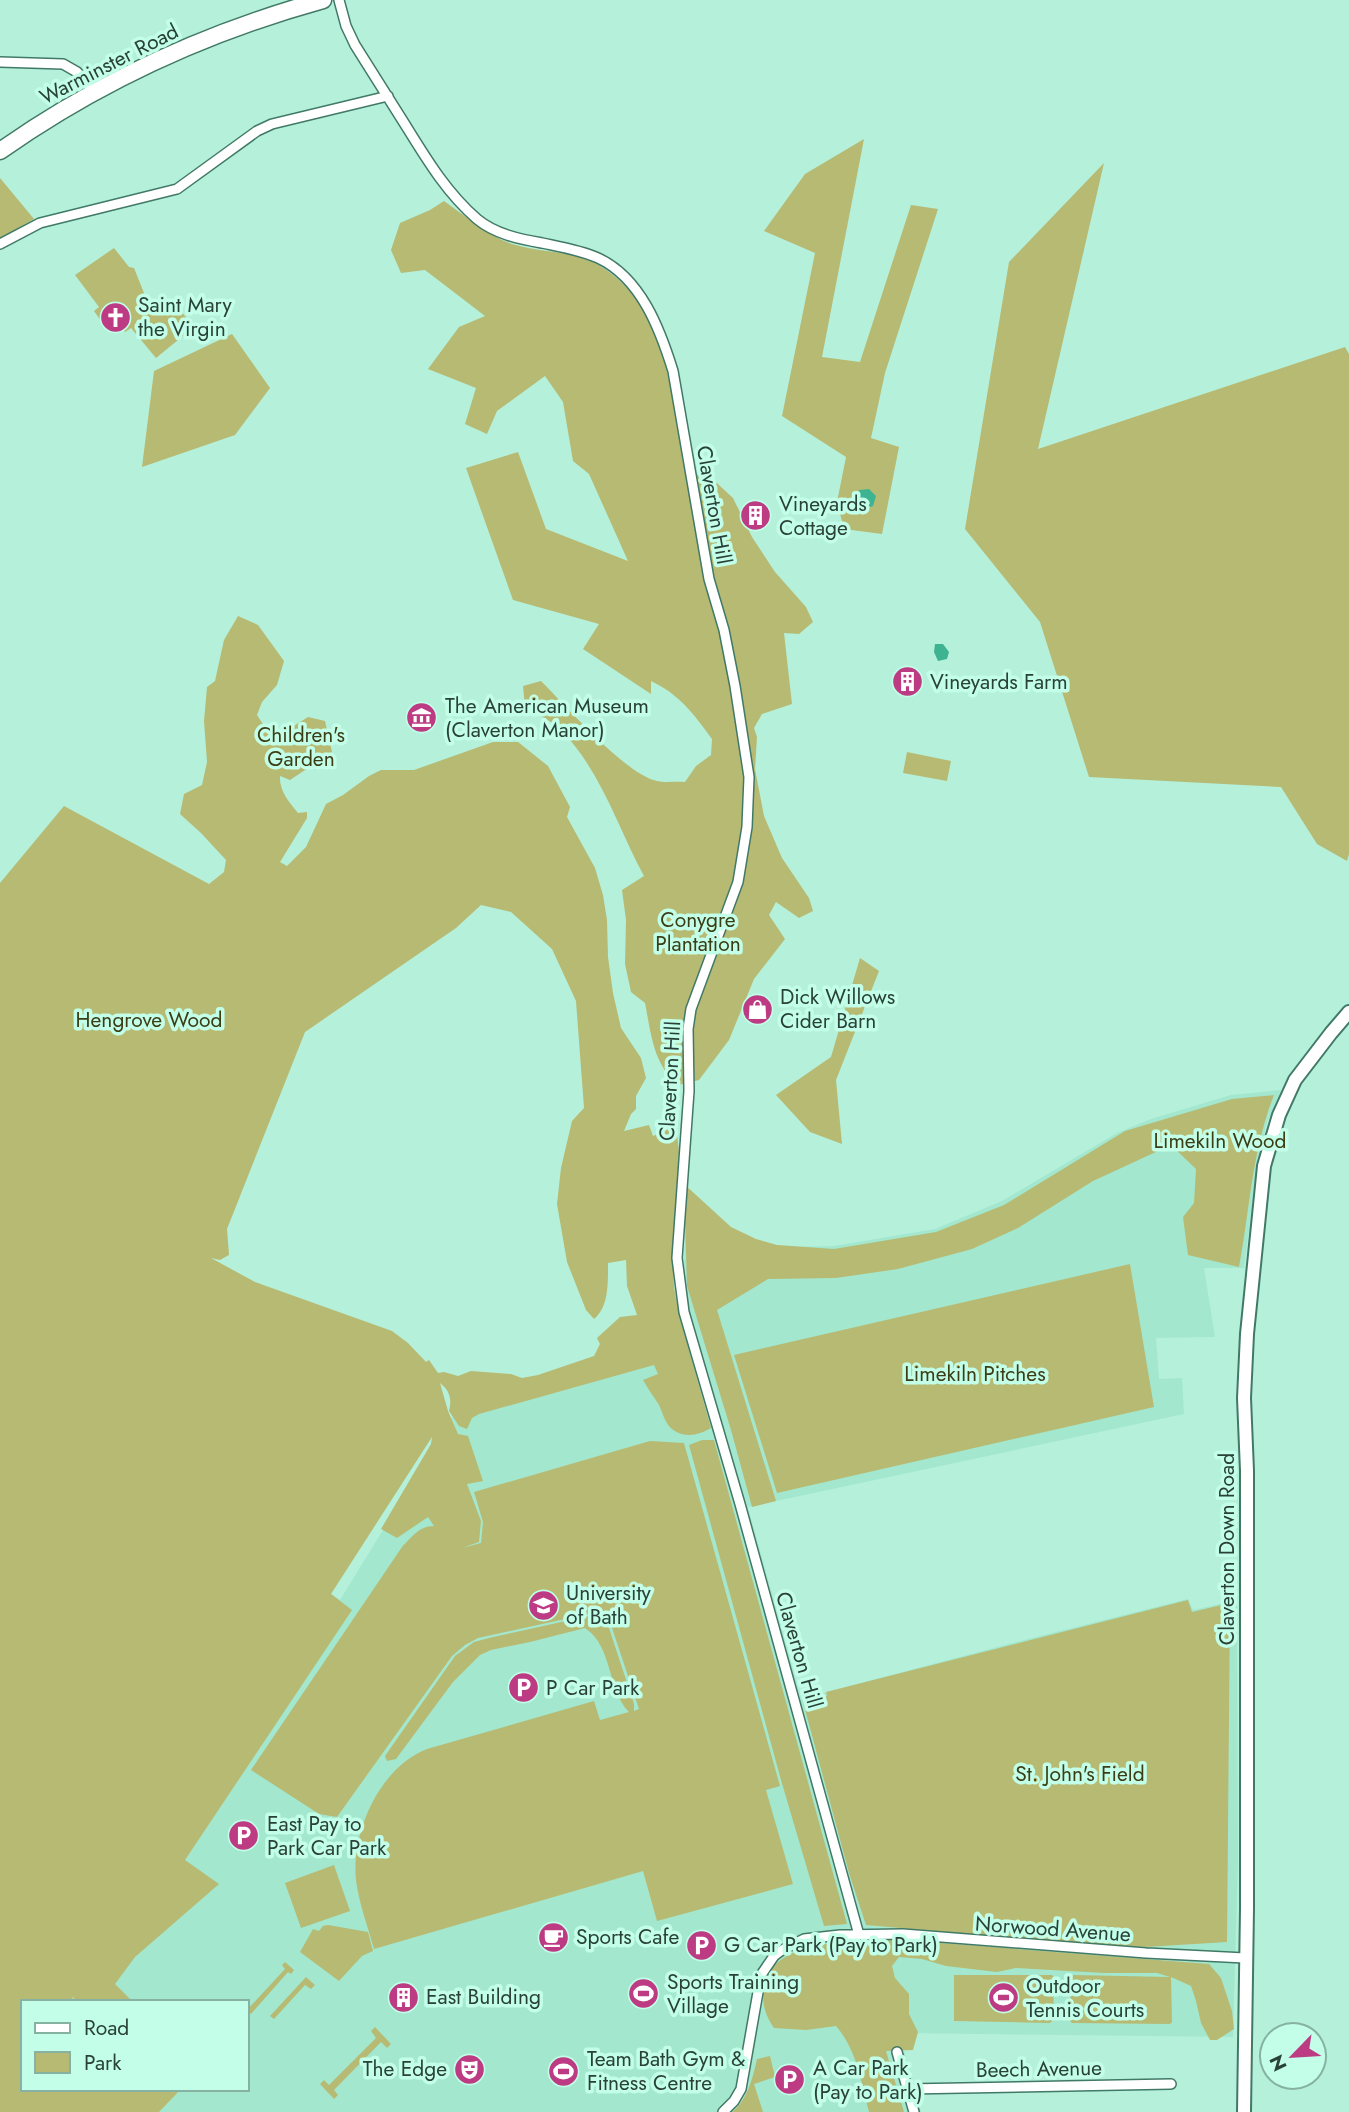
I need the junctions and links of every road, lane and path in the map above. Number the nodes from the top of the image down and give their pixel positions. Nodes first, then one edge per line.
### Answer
1 (323, 0) edge
2 (339, 0) edge
3 (0, 62) edge
4 (94, 92) junction
5 (388, 96) junction
6 (0, 151) edge
7 (0, 244) edge
8 (1349, 1012) edge
9 (859, 1934) junction
10 (1245, 1958) junction
11 (897, 2052) dead end
12 (1171, 2084) dead end
13 (907, 2089) junction
14 (723, 2112) edge
15 (914, 2112) edge
16 (1244, 2112) edge

1 - 4 highway, Warminster Road
2 - 5 street, Claverton Hill
3 - 4 street
4 - 6 highway, Warminster Road
5 - 7 street
5 - 9 street, Claverton Hill
8 - 10 street, Claverton Down Road
9 - 10 street, Norwood Avenue
9 - 14 street, Norwood Avenue
10 - 16 street, Claverton Down Road
11 - 13 street
12 - 13 street, Beech Avenue
13 - 15 street

